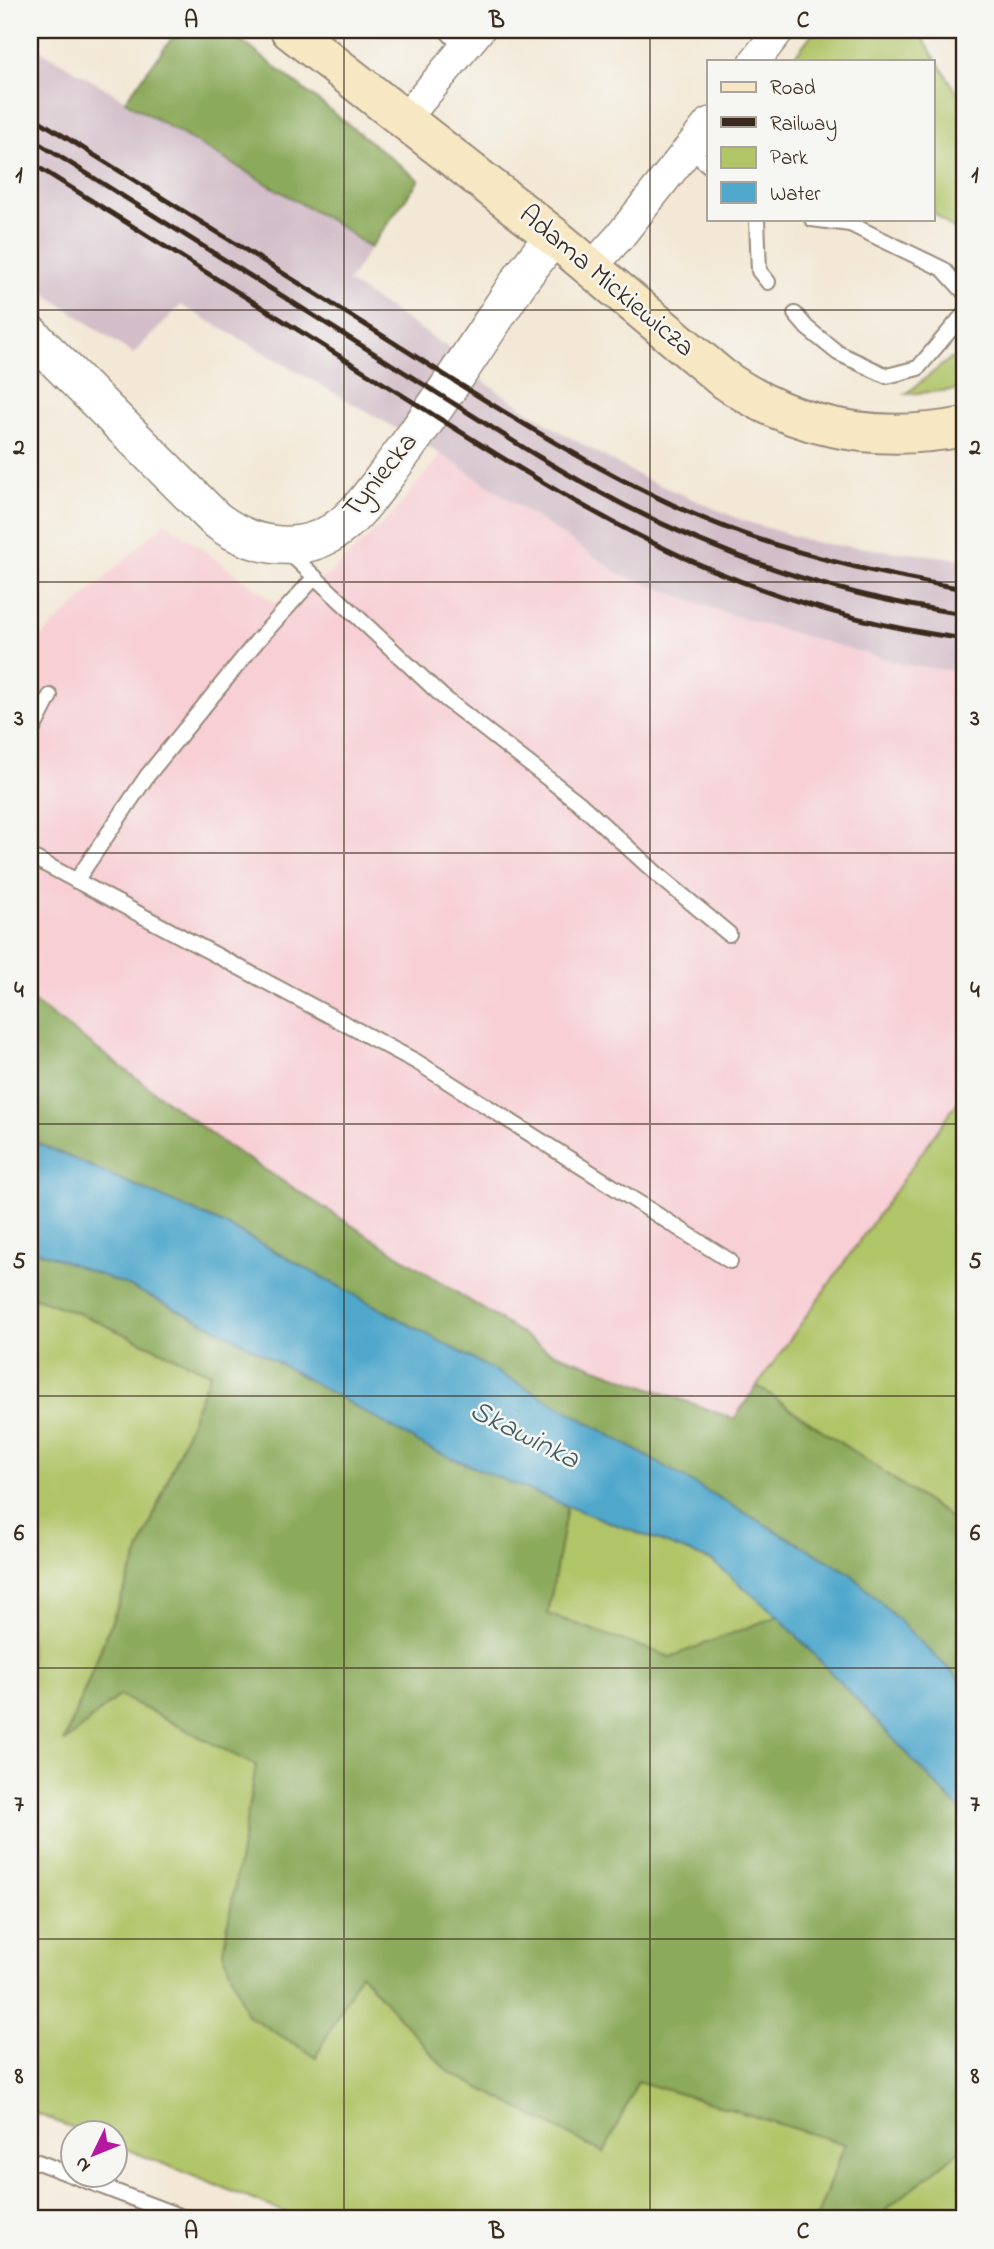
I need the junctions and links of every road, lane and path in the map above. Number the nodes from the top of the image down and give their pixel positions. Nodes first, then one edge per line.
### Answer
1 (289, 30) edge
2 (779, 30) edge
3 (463, 36) edge
4 (756, 60) edge
5 (405, 118) junction
6 (707, 130) edge
7 (699, 158) edge
8 (757, 220) edge
9 (820, 220) edge
10 (553, 236) junction
11 (590, 268) junction
12 (768, 282) dead end
13 (964, 292) edge
14 (795, 314) dead end
15 (964, 314) edge
16 (30, 334) edge
17 (964, 427) edge
18 (281, 545) junction
19 (315, 577) junction
20 (50, 696) dead end
21 (30, 735) edge
22 (30, 856) edge
23 (76, 881) junction
24 (729, 934) dead end
25 (730, 1261) dead end
26 (30, 2159) edge
27 (187, 2219) edge

1 - 5 main road, Adama Mickiewicza
2 - 4 street
3 - 5 street
5 - 10 main road, Adama Mickiewicza
6 - 7 street
7 - 11 street
8 - 12 lane
9 - 13 lane
10 - 11 main road, Adama Mickiewicza
10 - 18 street, Tyniecka
11 - 17 main road, Adama Mickiewicza
14 - 15 lane
16 - 18 street, Tyniecka
18 - 19 lane
19 - 23 lane
19 - 24 lane
20 - 21 lane
22 - 23 lane
23 - 25 lane
26 - 27 lane

